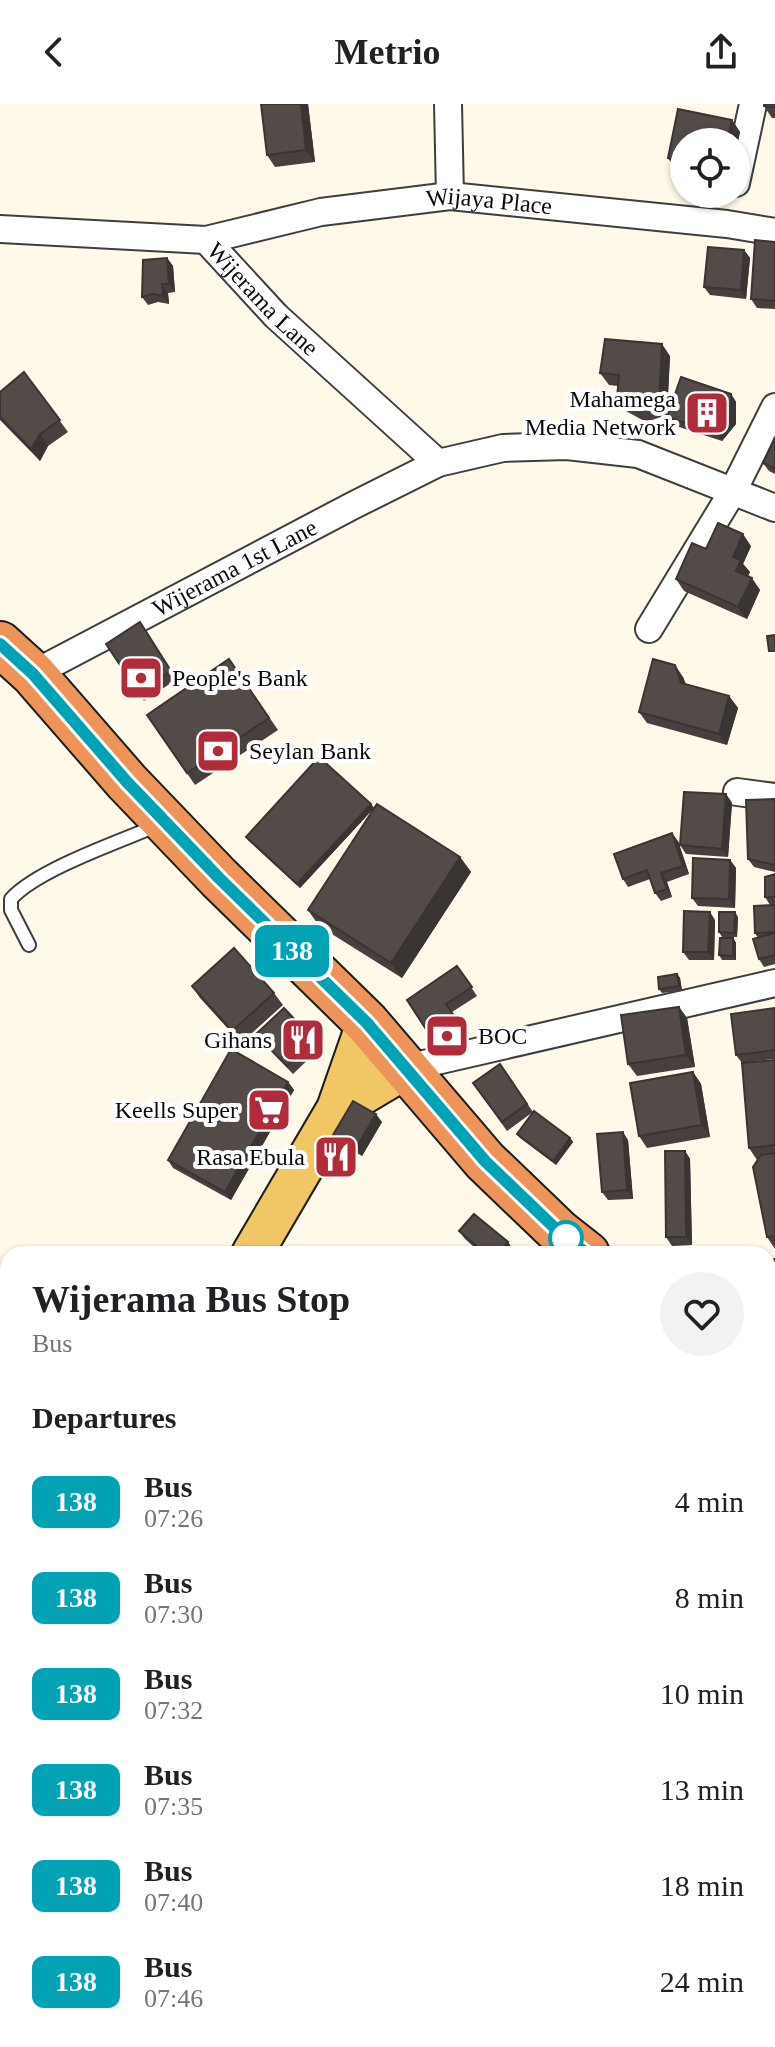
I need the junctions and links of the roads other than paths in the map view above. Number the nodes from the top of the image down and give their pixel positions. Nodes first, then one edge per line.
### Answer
1 (448, 104) edge
2 (753, 104) edge
3 (748, 128) edge
4 (450, 196) junction
5 (731, 208) edge
6 (727, 224) junction
7 (0, 229) edge
8 (775, 232) edge
9 (206, 240) junction
10 (775, 407) edge
11 (438, 463) junction
12 (733, 491) junction
13 (775, 508) edge
14 (649, 629) dead end
15 (0, 644) edge
16 (33, 674) junction
17 (737, 792) dead end
18 (775, 797) edge
19 (167, 822) junction
20 (29, 945) dead end
21 (775, 983) edge
22 (367, 1023) junction
23 (406, 1068) junction
24 (337, 1109) junction
25 (257, 1246) edge
26 (577, 1246) edge

1 - 4 street
2 - 3 street
4 - 6 street, Wijaya Place
4 - 9 street, Wijaya Place
5 - 6 street
6 - 8 street, Wijaya Place
7 - 9 street, Wijerama Lane
9 - 11 street, Wijerama Lane
10 - 12 street
11 - 12 street, Wijerama 1st Lane
11 - 16 street, Wijerama 1st Lane
12 - 13 street, Wijerama 1st Lane
12 - 14 street
15 - 16 highway
16 - 19 highway
17 - 18 street
19 - 20 lane
19 - 22 highway
21 - 23 street
22 - 23 highway
22 - 24 main road
23 - 24 main road
23 - 26 highway
24 - 25 main road

